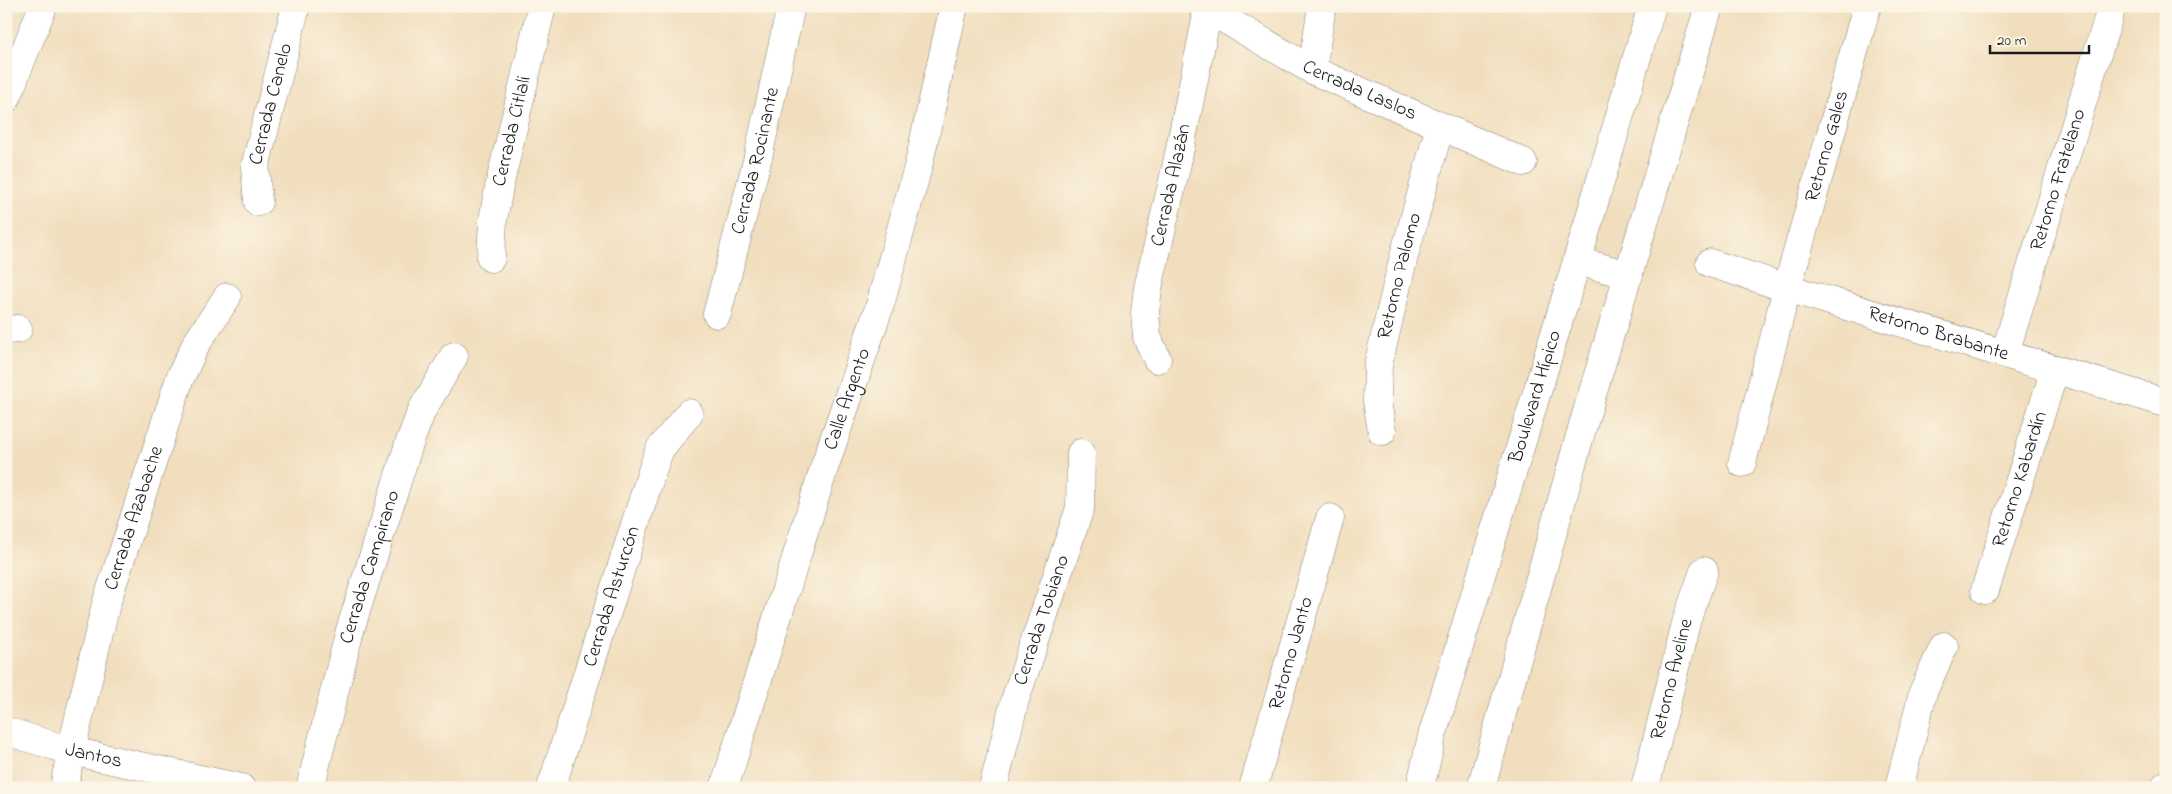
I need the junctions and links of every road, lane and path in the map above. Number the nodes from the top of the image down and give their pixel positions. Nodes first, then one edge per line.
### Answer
1 (43, 6) edge
2 (296, 6) edge
3 (542, 6) edge
4 (791, 6) edge
5 (954, 6) edge
6 (1322, 6) edge
7 (1652, 6) edge
8 (1709, 6) edge
9 (1867, 6) edge
10 (2112, 6) edge
11 (1205, 8) edge
12 (1312, 70) junction
13 (6, 99) edge
14 (1440, 126) junction
15 (1523, 162) dead end
16 (258, 202) dead end
17 (491, 258) dead end
18 (1577, 262) junction
19 (1710, 263) dead end
20 (1629, 275) junction
21 (1787, 288) junction
22 (227, 297) dead end
23 (717, 314) dead end
24 (2005, 354) junction
25 (454, 356) dead end
26 (1157, 359) dead end
27 (2055, 369) junction
28 (2166, 403) edge
29 (689, 412) dead end
30 (1382, 431) dead end
31 (1081, 453) dead end
32 (1742, 464) dead end
33 (1330, 518) dead end
34 (1704, 571) dead end
35 (1986, 590) dead end
36 (1944, 646) dead end
37 (6, 731) edge
38 (70, 751) junction
39 (64, 788) edge
40 (241, 788) edge
41 (310, 788) edge
42 (551, 788) edge
43 (724, 788) edge
44 (993, 788) edge
45 (1253, 788) edge
46 (1420, 788) edge
47 (1481, 788) edge
48 (1645, 788) edge
49 (1899, 788) edge

1 - 13 street
2 - 16 street, Cerrada Canelo
3 - 17 street, Cerrada Citlali
4 - 23 street, Cerrada Rocinante
5 - 43 street, Calle Argento
6 - 12 street
7 - 18 street, Boulevard Hípico
8 - 20 street
9 - 21 street, Retorno Gales
10 - 24 street, Retorno Fratelano
11 - 12 street, Cerrada Laslos
11 - 26 street, Cerrada Alazán
12 - 14 street, Cerrada Laslos
14 - 15 street, Cerrada Laslos
14 - 30 street, Retorno Palomo
18 - 20 street
18 - 46 street, Boulevard Hípico
19 - 21 street, Retorno Brabante
20 - 47 street
21 - 24 street, Retorno Brabante
21 - 32 street
22 - 38 street, Cerrada Azabache
24 - 27 street, Retorno Brabante
25 - 41 street, Cerrada Campirano
27 - 28 street, Retorno Brabante
27 - 35 street, Retorno Kabardín
29 - 42 street, Cerrada Asturcón
31 - 44 street, Cerrada Tobiano
33 - 45 street, Retorno Janto
34 - 48 street, Retorno Aveline
36 - 49 street
37 - 38 street, Jantos
38 - 39 street, Cerrada Azabache
38 - 40 street, Jantos

